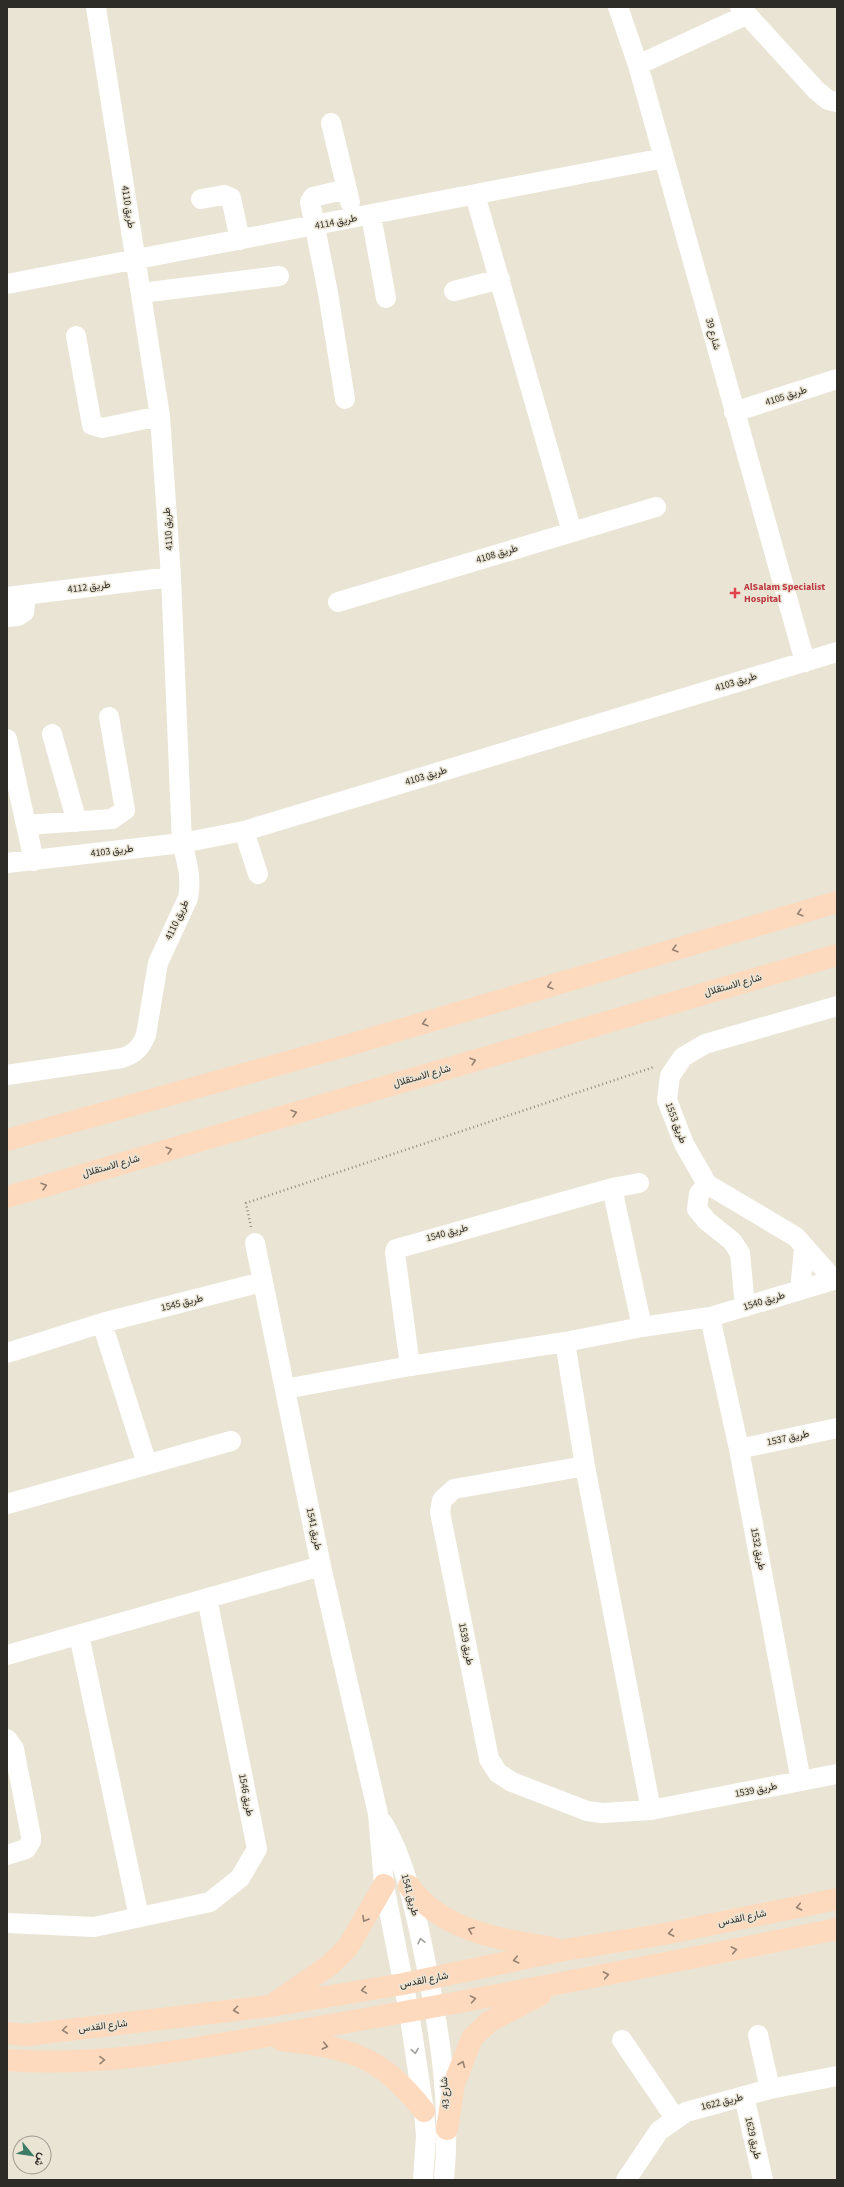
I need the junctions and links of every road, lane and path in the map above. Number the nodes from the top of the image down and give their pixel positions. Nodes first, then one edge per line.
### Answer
1 (96, 7) edge
2 (618, 7) edge
3 (743, 11) edge
4 (638, 65) junction
5 (837, 102) edge
6 (331, 123) dead end
7 (664, 158) junction
8 (347, 189) junction
9 (475, 195) junction
10 (201, 199) dead end
11 (362, 216) junction
12 (314, 226) junction
13 (240, 240) junction
14 (136, 260) junction
15 (279, 276) dead end
16 (500, 279) junction
17 (7, 284) edge
18 (454, 291) dead end
19 (141, 293) junction
20 (386, 298) dead end
21 (76, 336) dead end
22 (837, 379) edge
23 (345, 399) dead end
24 (734, 412) junction
25 (160, 416) junction
26 (656, 507) dead end
27 (572, 532) junction
28 (171, 577) junction
29 (16, 596) edge
30 (338, 602) dead end
31 (7, 617) edge
32 (837, 652) edge
33 (805, 662) junction
34 (109, 717) dead end
35 (52, 734) dead end
36 (7, 739) edge
37 (77, 822) junction
38 (26, 825) junction
39 (244, 831) junction
40 (182, 843) junction
41 (34, 861) junction
42 (7, 863) edge
43 (258, 874) dead end
44 (837, 902) edge
45 (837, 955) edge
46 (837, 1006) edge
47 (684, 1057) junction
48 (7, 1075) edge
49 (7, 1140) edge
50 (639, 1183) dead end
51 (707, 1184) junction
52 (612, 1188) junction
53 (7, 1197) edge
54 (255, 1243) joint
55 (804, 1249) junction
56 (835, 1280) edge
57 (262, 1282) junction
58 (800, 1290) junction
59 (745, 1307) junction
60 (710, 1317) junction
61 (102, 1323) junction
62 (642, 1327) junction
63 (565, 1342) junction
64 (7, 1353) edge
65 (410, 1366) junction
66 (285, 1390) junction
67 (837, 1428) edge
68 (231, 1441) dead end
69 (739, 1449) junction
70 (147, 1464) junction
71 (585, 1466) junction
72 (7, 1504) edge
73 (321, 1566) junction
74 (207, 1598) junction
75 (79, 1635) junction
76 (7, 1655) edge
77 (7, 1739) edge
78 (837, 1774) edge
79 (801, 1781) junction
80 (651, 1810) junction
81 (378, 1814) junction
82 (7, 1855) edge
83 (384, 1885) junction
84 (409, 1886) junction
85 (837, 1899) edge
86 (139, 1917) junction
87 (7, 1923) edge
88 (837, 1929) edge
89 (564, 1950) junction
90 (429, 1979) junction
91 (568, 1982) junction
92 (403, 1984) junction
93 (270, 2006) junction
94 (435, 2006) junction
95 (409, 2012) junction
96 (7, 2034) edge
97 (758, 2035) dead end
98 (258, 2037) junction
99 (622, 2040) dead end
100 (7, 2060) edge
101 (837, 2076) edge
102 (770, 2089) junction
103 (744, 2096) junction
104 (424, 2111) junction
105 (675, 2118) junction
106 (447, 2129) junction
107 (423, 2180) edge
108 (444, 2180) edge
109 (626, 2180) edge
110 (763, 2180) edge

1 - 14 street, طريق 4110
2 - 4 street, شارع 39
3 - 4 street
3 - 5 street
4 - 7 street, شارع 39
6 - 8 street
7 - 9 street, طريق 4114
7 - 24 street, شارع 39
8 - 11 street
8 - 12 street
9 - 11 street, طريق 4114
9 - 16 street
10 - 13 street
11 - 12 street, طريق 4114
11 - 20 street
12 - 13 street, طريق 4114
12 - 23 street
13 - 14 street, طريق 4114
14 - 17 street, طريق 4114
14 - 19 street, طريق 4110
15 - 19 street
16 - 18 street
16 - 27 street
19 - 25 street, طريق 4110
21 - 25 street
22 - 24 street, طريق 4105
24 - 33 street, شارع 39
25 - 28 street, طريق 4110
26 - 27 street, طريق 4108
27 - 30 street, طريق 4108
28 - 29 street, طريق 4112
28 - 40 street, طريق 4110
29 - 31 street
32 - 33 street, طريق 4103
33 - 39 street, طريق 4103
34 - 37 street
35 - 37 street
36 - 38 street
37 - 38 street
38 - 41 street
39 - 40 street, طريق 4103
39 - 43 street
40 - 41 street, طريق 4103
40 - 48 street, طريق 4110
41 - 42 street, طريق 4103
44 -> 49 main road
53 -> 45 main road, شارع الاستقلال
46 - 47 street, طريق 1553
47 - 51 street, طريق 1553
47 - 54 path
50 - 52 street, طريق 1540
51 - 55 street, طريق 1553
51 - 59 street
52 - 62 street
52 - 65 street, طريق 1540
54 - 57 street, طريق 1541
55 - 56 street, طريق 1553
55 - 58 street
56 - 58 street, طريق 1540
57 - 61 street, طريق 1545
57 - 66 street, طريق 1541
58 - 59 street, طريق 1540
59 - 60 street, طريق 1540
60 - 62 street, طريق 1540
60 - 69 street, طريق 1532
61 - 64 street, طريق 1545
61 - 70 street
62 - 63 street, طريق 1540
63 - 65 street, طريق 1540
63 - 71 street
65 - 66 street, طريق 1540
66 - 73 street, طريق 1541
67 - 69 street, طريق 1537
68 - 70 street
69 - 79 street, طريق 1532
70 - 72 street
71 - 80 street
71 - 80 street, طريق 1539
73 - 74 street
73 - 81 street, طريق 1541
74 - 75 street
74 - 86 street, طريق 1546
75 - 76 street
75 - 86 street
77 - 82 street
78 - 79 street, طريق 1539
79 - 80 street, طريق 1539
81 - 83 street, طريق 1541
81 - 84 street, طريق 1541
83 - 92 street, طريق 1541
83 -> 93 main road
89 -> 84 main road
90 -> 84 street, طريق 1541
85 -> 89 main road, شارع القدس
86 - 87 street, طريق 1546
91 -> 88 main road
89 -> 90 main road, شارع القدس
90 - 92 main road, شارع القدس
90 - 94 street, طريق 1541
94 -> 91 main road
106 -> 91 main road
92 -> 93 main road, شارع القدس
92 - 95 street, طريق 1541
93 -> 96 main road, شارع القدس
94 - 95 main road
94 - 106 street, شارع 43
95 - 98 main road
95 -> 104 street
97 - 102 street
100 -> 98 main road
98 -> 104 main road
99 - 105 street
101 - 102 street, طريق 1622
102 - 103 street, طريق 1622
103 - 105 street, طريق 1622
103 - 110 street, طريق 1629
104 - 107 street
105 - 109 street, طريق 1622
106 - 108 street, شارع 43

